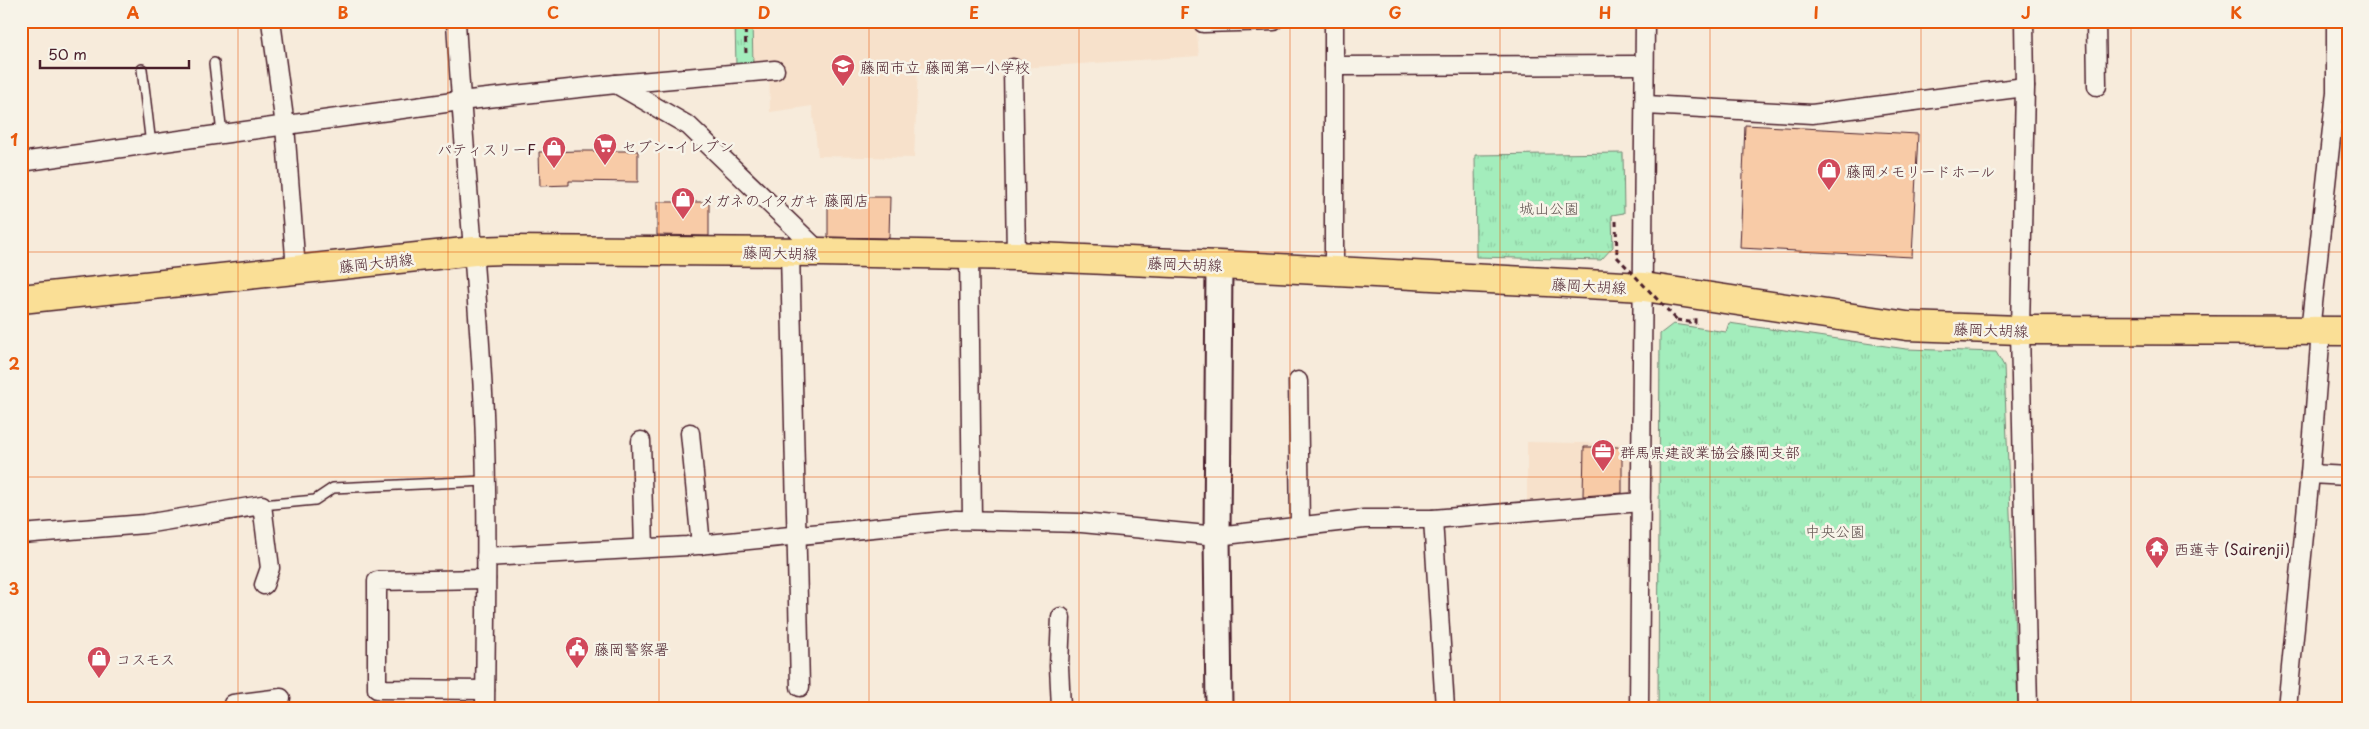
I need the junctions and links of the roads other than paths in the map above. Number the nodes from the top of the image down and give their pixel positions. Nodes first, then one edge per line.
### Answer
1 (271, 21) edge
2 (456, 21) edge
3 (1274, 21) edge
4 (1334, 21) edge
5 (1645, 21) edge
6 (2024, 21) edge
7 (2096, 21) edge
8 (2336, 21) edge
9 (1203, 23) dead end
10 (214, 63) dead end
11 (1644, 65) junction
12 (1334, 66) junction
13 (1013, 68) dead end
14 (142, 69) dead end
15 (775, 70) dead end
16 (616, 84) junction
17 (2097, 86) dead end
18 (2024, 87) junction
19 (460, 101) junction
20 (1646, 105) junction
21 (285, 126) junction
22 (222, 134) junction
23 (151, 145) junction
24 (21, 162) edge
25 (474, 251) junction
26 (790, 252) junction
27 (820, 252) junction
28 (969, 256) junction
29 (1016, 256) junction
30 (1219, 265) junction
31 (296, 270) junction
32 (1334, 271) junction
33 (1644, 288) junction
34 (21, 299) edge
35 (2020, 330) junction
36 (2316, 331) junction
37 (2348, 331) edge
38 (1298, 381) dead end
39 (690, 433) dead end
40 (641, 441) dead end
41 (2310, 474) junction
42 (2348, 476) edge
43 (485, 481) junction
44 (1642, 502) junction
45 (262, 505) junction
46 (1433, 519) junction
47 (972, 520) junction
48 (1300, 526) junction
49 (21, 534) edge
50 (795, 535) junction
51 (1217, 536) junction
52 (702, 545) junction
53 (644, 548) junction
54 (486, 557) junction
55 (486, 579) junction
56 (264, 585) dead end
57 (1061, 617) dead end
58 (800, 687) dead end
59 (281, 698) dead end
60 (485, 699) edge
61 (234, 708) edge
62 (1060, 708) edge
63 (1219, 708) edge
64 (1445, 708) edge
65 (1639, 708) edge
66 (2028, 708) edge
67 (2287, 708) edge

1 - 21 street
2 - 19 street
3 - 9 street
4 - 12 street
5 - 11 street
6 - 18 street
7 - 17 street
8 - 36 street
10 - 22 lane
11 - 12 street
11 - 20 street
12 - 32 street
13 - 29 street
14 - 23 lane
15 - 16 street
16 - 19 street
16 - 27 street
18 - 20 street
18 - 35 street
19 - 21 street
19 - 25 street
20 - 33 street
21 - 22 street
21 - 31 street
22 - 23 street
23 - 24 street
25 - 26 main road, 藤岡大胡線
25 - 31 main road, 藤岡大胡線
25 - 43 street
26 - 27 main road, 藤岡大胡線
26 - 50 street
27 - 28 main road, 藤岡大胡線
28 - 29 main road, 藤岡大胡線
28 - 47 street
29 - 30 main road, 藤岡大胡線
30 - 32 main road, 藤岡大胡線
30 - 51 street
31 - 34 main road, 藤岡大胡線
32 - 33 main road, 藤岡大胡線
33 - 35 main road, 藤岡大胡線
33 - 44 street
35 - 36 main road, 藤岡大胡線
35 - 66 street
36 - 37 main road, 藤岡大胡線
36 - 41 street
38 - 48 street
39 - 52 street
40 - 53 street
41 - 42 street
41 - 67 street
43 - 45 lane
43 - 54 street
44 - 46 street
44 - 65 street
45 - 49 street
45 - 56 street
46 - 48 street
46 - 64 street
47 - 50 street
47 - 51 street
48 - 51 street
50 - 52 street
50 - 58 street
51 - 63 street
52 - 53 street
53 - 54 street
54 - 55 street
55 - 60 street
55 - 60 street
57 - 62 street
59 - 61 street

